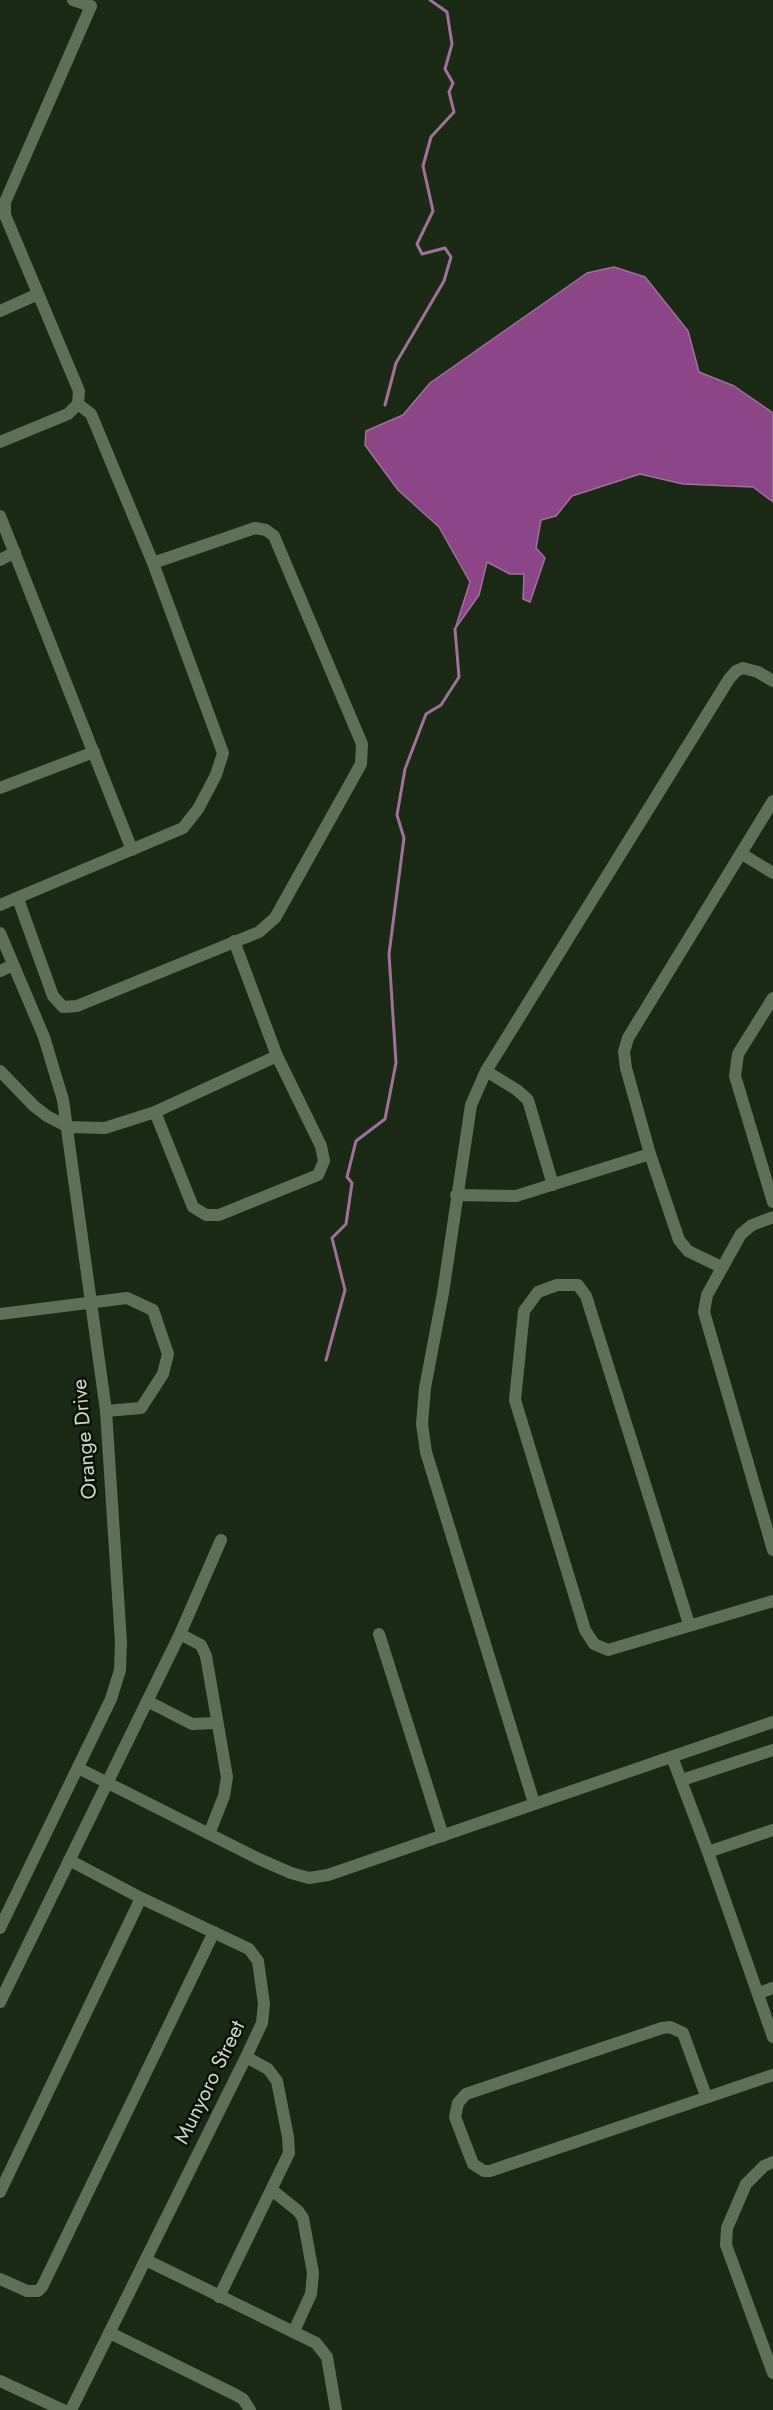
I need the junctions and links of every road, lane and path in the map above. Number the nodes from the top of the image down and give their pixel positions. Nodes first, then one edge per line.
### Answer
1 (73, 0) edge
2 (38, 294) junction
3 (0, 311) edge
4 (78, 404) junction
5 (0, 442) edge
6 (0, 516) edge
7 (15, 552) junction
8 (0, 560) edge
9 (153, 563) junction
10 (773, 681) edge
11 (94, 752) junction
12 (0, 788) edge
13 (773, 801) edge
14 (132, 850) junction
15 (742, 854) junction
16 (773, 873) edge
17 (18, 899) junction
18 (0, 905) edge
19 (0, 933) edge
20 (234, 941) junction
21 (13, 965) junction
22 (0, 972) edge
23 (773, 998) edge
24 (277, 1056) junction
25 (0, 1071) edge
26 (486, 1071) junction
27 (155, 1112) junction
28 (68, 1127) junction
29 (650, 1154) junction
30 (553, 1185) junction
31 (456, 1195) junction
32 (773, 1202) edge
33 (773, 1217) edge
34 (721, 1267) junction
35 (90, 1302) junction
36 (0, 1314) edge
37 (106, 1411) junction
38 (221, 1540) dead end
39 (773, 1550) edge
40 (773, 1601) edge
41 (689, 1624) junction
42 (379, 1634) dead end
43 (180, 1635) junction
44 (147, 1701) junction
45 (773, 1722) edge
46 (216, 1723) junction
47 (773, 1750) edge
48 (672, 1757) junction
49 (78, 1768) junction
50 (682, 1780) junction
51 (107, 1782) junction
52 (534, 1803) junction
53 (773, 1830) edge
54 (208, 1834) junction
55 (443, 1836) junction
56 (708, 1852) junction
57 (69, 1860) junction
58 (141, 1898) junction
59 (0, 1928) edge
60 (214, 1932) junction
61 (773, 1988) edge
62 (759, 1993) junction
63 (0, 2002) edge
64 (773, 2037) edge
65 (246, 2057) junction
66 (773, 2075) edge
67 (706, 2096) junction
68 (773, 2162) edge
69 (272, 2190) junction
70 (0, 2192) edge
71 (146, 2260) junction
72 (0, 2279) edge
73 (219, 2297) junction
74 (294, 2331) junction
75 (110, 2333) junction
76 (773, 2373) edge
77 (0, 2381) edge
78 (63, 2410) edge
79 (250, 2410) edge
80 (336, 2410) edge

1 - 2 street
2 - 3 street
2 - 4 street
4 - 5 street
4 - 9 street
6 - 7 street
7 - 8 street
7 - 11 street
9 - 14 street
9 - 20 street
10 - 26 street
11 - 12 street
11 - 14 street
13 - 15 street
14 - 17 street
15 - 16 street
15 - 29 street
17 - 18 street
17 - 20 street
19 - 21 street, Orange Drive
20 - 24 street
21 - 22 street
21 - 28 street, Orange Drive
23 - 32 street
24 - 27 street
24 - 27 street
25 - 28 street
26 - 30 street
26 - 31 street
27 - 28 street
28 - 35 street, Orange Drive
29 - 30 street
29 - 34 street
30 - 31 street
31 - 52 street
33 - 34 street
34 - 39 street
35 - 36 street
35 - 37 street, Orange Drive
35 - 37 street
37 - 49 street, Orange Drive
38 - 43 street
40 - 41 street
41 - 41 street
42 - 55 street
43 - 44 street
43 - 46 street
44 - 46 street
44 - 51 street
45 - 48 street
46 - 54 street
47 - 50 street
48 - 50 street
48 - 52 street
49 - 51 street
49 - 59 street, Orange Drive
50 - 56 street
51 - 54 street
51 - 57 street
52 - 55 street
53 - 56 street
54 - 55 street
56 - 62 street
57 - 58 street, Munyoro Street
57 - 63 street
58 - 60 street, Munyoro Street
58 - 70 street
60 - 65 street, Munyoro Street
60 - 72 street
61 - 62 street
62 - 64 street
65 - 69 street
65 - 71 street, Munyoro Street
66 - 67 street
67 - 67 street
68 - 76 street
69 - 73 street
69 - 74 street
71 - 73 street
71 - 75 street, Munyoro Street
73 - 74 street
74 - 80 street
75 - 78 street, Munyoro Street
75 - 79 street
77 - 78 street

